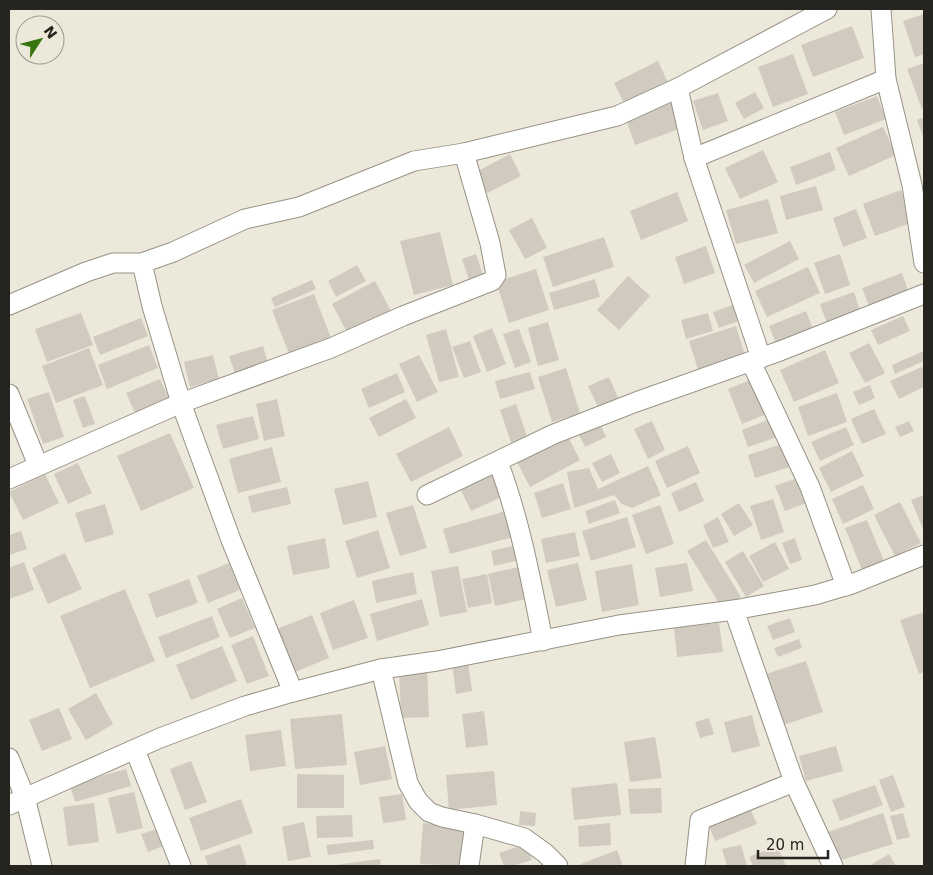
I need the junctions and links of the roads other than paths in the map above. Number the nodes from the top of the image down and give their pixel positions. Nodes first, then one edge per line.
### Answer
1 (827, 9) edge
2 (882, 9) edge
3 (886, 79) junction
4 (678, 88) junction
5 (464, 153) junction
6 (694, 158) junction
7 (142, 263) junction
8 (924, 263) edge
9 (924, 294) edge
10 (9, 305) edge
11 (756, 360) junction
12 (9, 394) edge
13 (181, 403) junction
14 (498, 462) junction
15 (38, 465) junction
16 (9, 479) edge
17 (427, 495) dead end
18 (924, 555) edge
19 (846, 586) junction
20 (734, 610) junction
21 (543, 641) junction
22 (381, 670) junction
23 (293, 692) junction
24 (135, 750) junction
25 (9, 758) edge
26 (794, 782) junction
27 (17, 801) edge
28 (475, 824) junction
29 (42, 866) edge
30 (181, 866) edge
31 (469, 866) edge
32 (558, 866) edge
33 (695, 866) edge
34 (833, 866) edge

1 - 4 street
2 - 3 street
3 - 6 street
3 - 8 street
4 - 5 street
4 - 6 street
5 - 7 street
5 - 13 street
6 - 11 street
7 - 10 street
7 - 13 street
9 - 11 street
11 - 14 street
11 - 19 street
12 - 15 street
13 - 15 street
13 - 23 street
14 - 17 street
14 - 21 street
15 - 16 street
18 - 19 street
19 - 20 street
20 - 21 street
20 - 26 street
21 - 22 street
22 - 23 street
22 - 28 street
23 - 24 street
24 - 27 street
24 - 30 street
25 - 27 street
26 - 33 street
26 - 34 street
27 - 29 street
28 - 31 street
28 - 32 street

